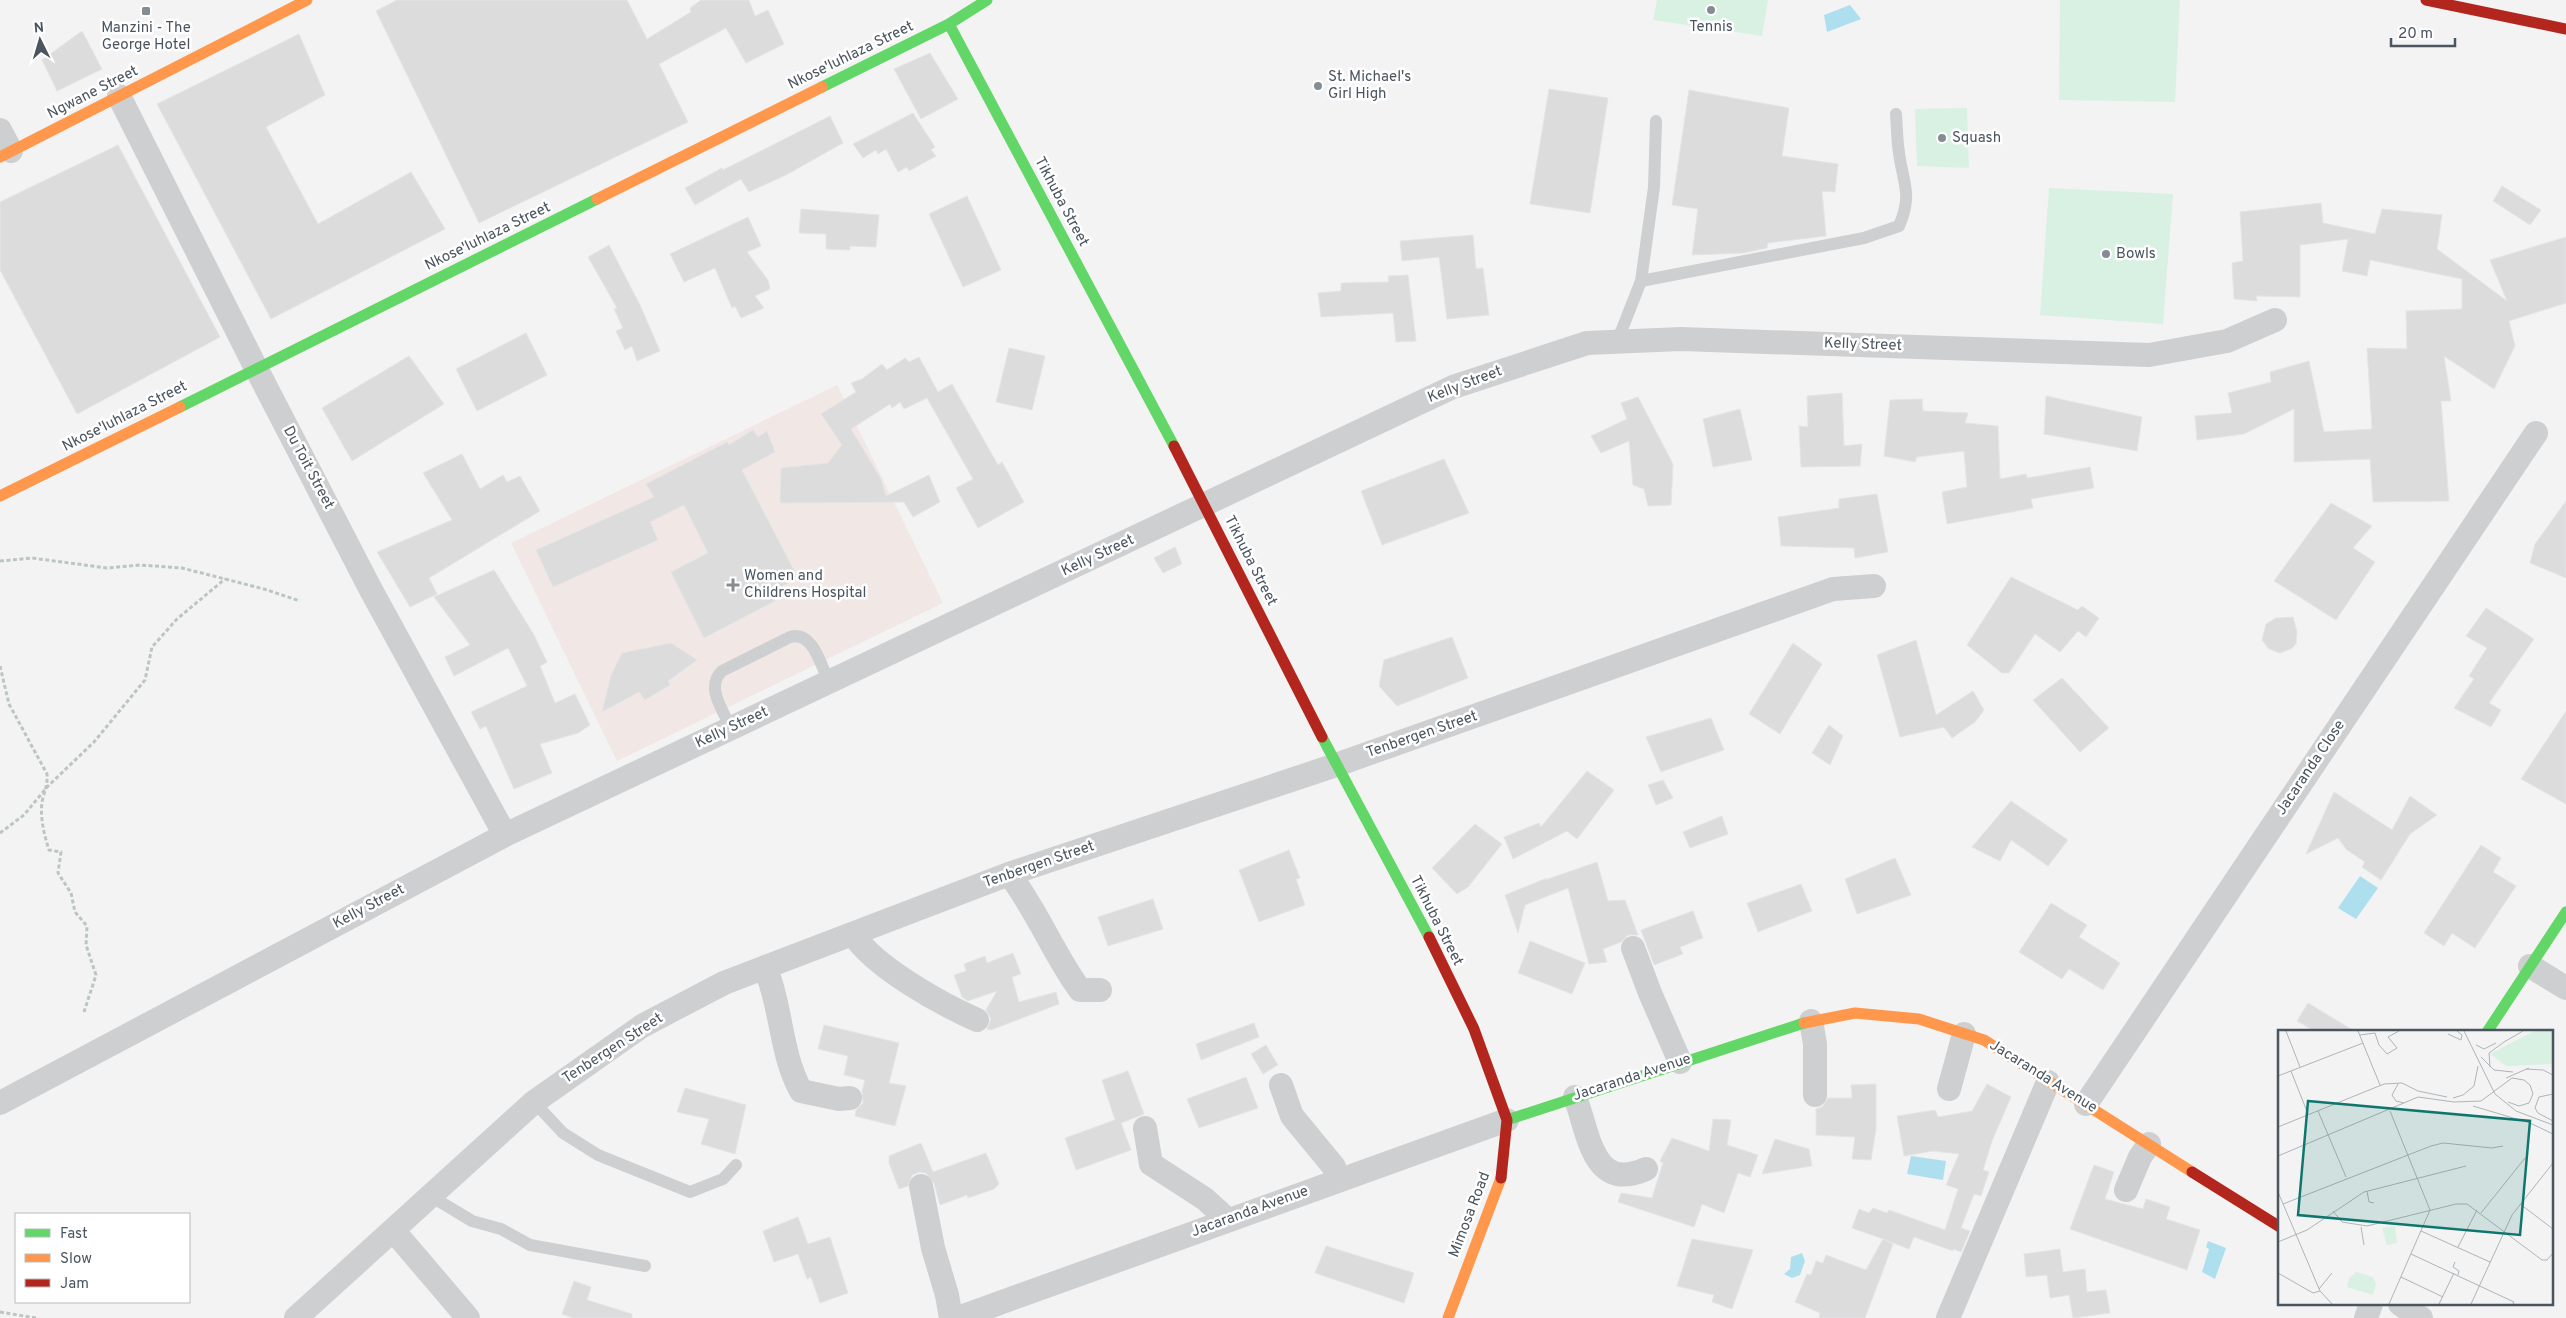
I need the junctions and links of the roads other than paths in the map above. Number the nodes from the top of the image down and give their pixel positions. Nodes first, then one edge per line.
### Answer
1 (307, 0) edge
2 (962, 0) edge
3 (987, 0) edge
4 (2426, 0) edge
5 (949, 24) junction
6 (2566, 29) edge
7 (119, 96) junction
8 (1896, 114) dead end
9 (1656, 121) dead end
10 (0, 130) edge
11 (5, 154) edge
12 (1641, 281) junction
13 (2275, 320) dead end
14 (1617, 342) junction
15 (256, 368) junction
16 (2536, 433) dead end
17 (0, 496) edge
18 (1206, 506) junction
19 (1874, 586) dead end
20 (829, 682) junction
21 (731, 728) junction
22 (1336, 765) junction
23 (505, 834) junction
24 (1009, 874) junction
25 (2566, 912) edge
26 (853, 934) junction
27 (1633, 948) dead end
28 (2530, 966) junction
29 (765, 967) junction
30 (2566, 988) edge
31 (1100, 990) dead end
32 (976, 1020) dead end
33 (1811, 1021) junction
34 (2488, 1030) edge
35 (1964, 1034) junction
36 (1680, 1062) junction
37 (2048, 1082) junction
38 (1281, 1085) dead end
39 (1949, 1089) dead end
40 (1815, 1095) dead end
41 (1575, 1097) junction
42 (850, 1098) dead end
43 (534, 1102) junction
44 (0, 1103) edge
45 (2086, 1104) junction
46 (1506, 1120) junction
47 (1145, 1128) dead end
48 (2149, 1144) junction
49 (736, 1166) dead end
50 (1646, 1169) dead end
51 (1338, 1181) junction
52 (921, 1186) dead end
53 (2126, 1190) dead end
54 (429, 1196) junction
55 (1228, 1220) junction
56 (2278, 1227) edge
57 (394, 1230) junction
58 (645, 1266) dead end
59 (2370, 1306) edge
60 (2403, 1306) edge
61 (296, 1318) edge
62 (468, 1318) edge
63 (951, 1318) edge
64 (958, 1318) edge
65 (1448, 1318) edge
66 (1948, 1318) edge
67 (2366, 1318) edge
68 (2421, 1318) edge

1 - 7 main road, Ngwane Street
2 - 5 main road
3 - 5 main road, Nkose'luhlaza Street
4 - 6 main road
5 - 15 main road, Nkose'luhlaza Street
5 - 18 main road, Tikhuba Street
7 - 11 main road, Ngwane Street
7 - 15 street, Du Toit Street
8 - 12 lane
9 - 12 lane
10 - 11 street
12 - 14 lane
13 - 14 street, Kelly Street
14 - 18 street, Kelly Street
15 - 17 main road, Nkose'luhlaza Street
15 - 23 street, Du Toit Street
16 - 45 street, Jacaranda Close
18 - 20 street, Kelly Street
18 - 22 main road, Tikhuba Street
19 - 22 street, Tenbergen Street
20 - 21 street, Kelly Street
20 - 21 lane
21 - 23 street, Kelly Street
22 - 24 street, Tenbergen Street
22 - 46 main road, Tikhuba Street
23 - 44 street, Kelly Street
24 - 26 street, Tenbergen Street
24 - 31 street
25 - 28 main road
26 - 29 street, Tenbergen Street
26 - 32 street
27 - 36 street
28 - 30 street
28 - 34 main road
29 - 42 street
29 - 43 street, Tenbergen Street
33 - 35 main road, Jacaranda Avenue
33 - 36 main road, Jacaranda Avenue
33 - 40 street
35 - 37 main road, Jacaranda Avenue
35 - 39 street
36 - 41 main road, Jacaranda Avenue
37 - 45 main road, Jacaranda Avenue
37 - 66 street
38 - 51 street
41 - 46 main road, Jacaranda Avenue
41 - 50 street
43 - 49 lane
43 - 54 street, Tenbergen Street
45 - 48 main road, Jacaranda Avenue
46 - 51 street, Jacaranda Avenue
46 - 65 main road, Mimosa Road
47 - 55 street
48 - 53 street
48 - 56 main road, Jacaranda Avenue
51 - 55 street, Jacaranda Avenue
52 - 63 street
54 - 57 street, Tenbergen Street
54 - 58 lane
55 - 64 street, Jacaranda Avenue
57 - 61 street, Tenbergen Street
57 - 62 street
59 - 67 street
60 - 68 street

